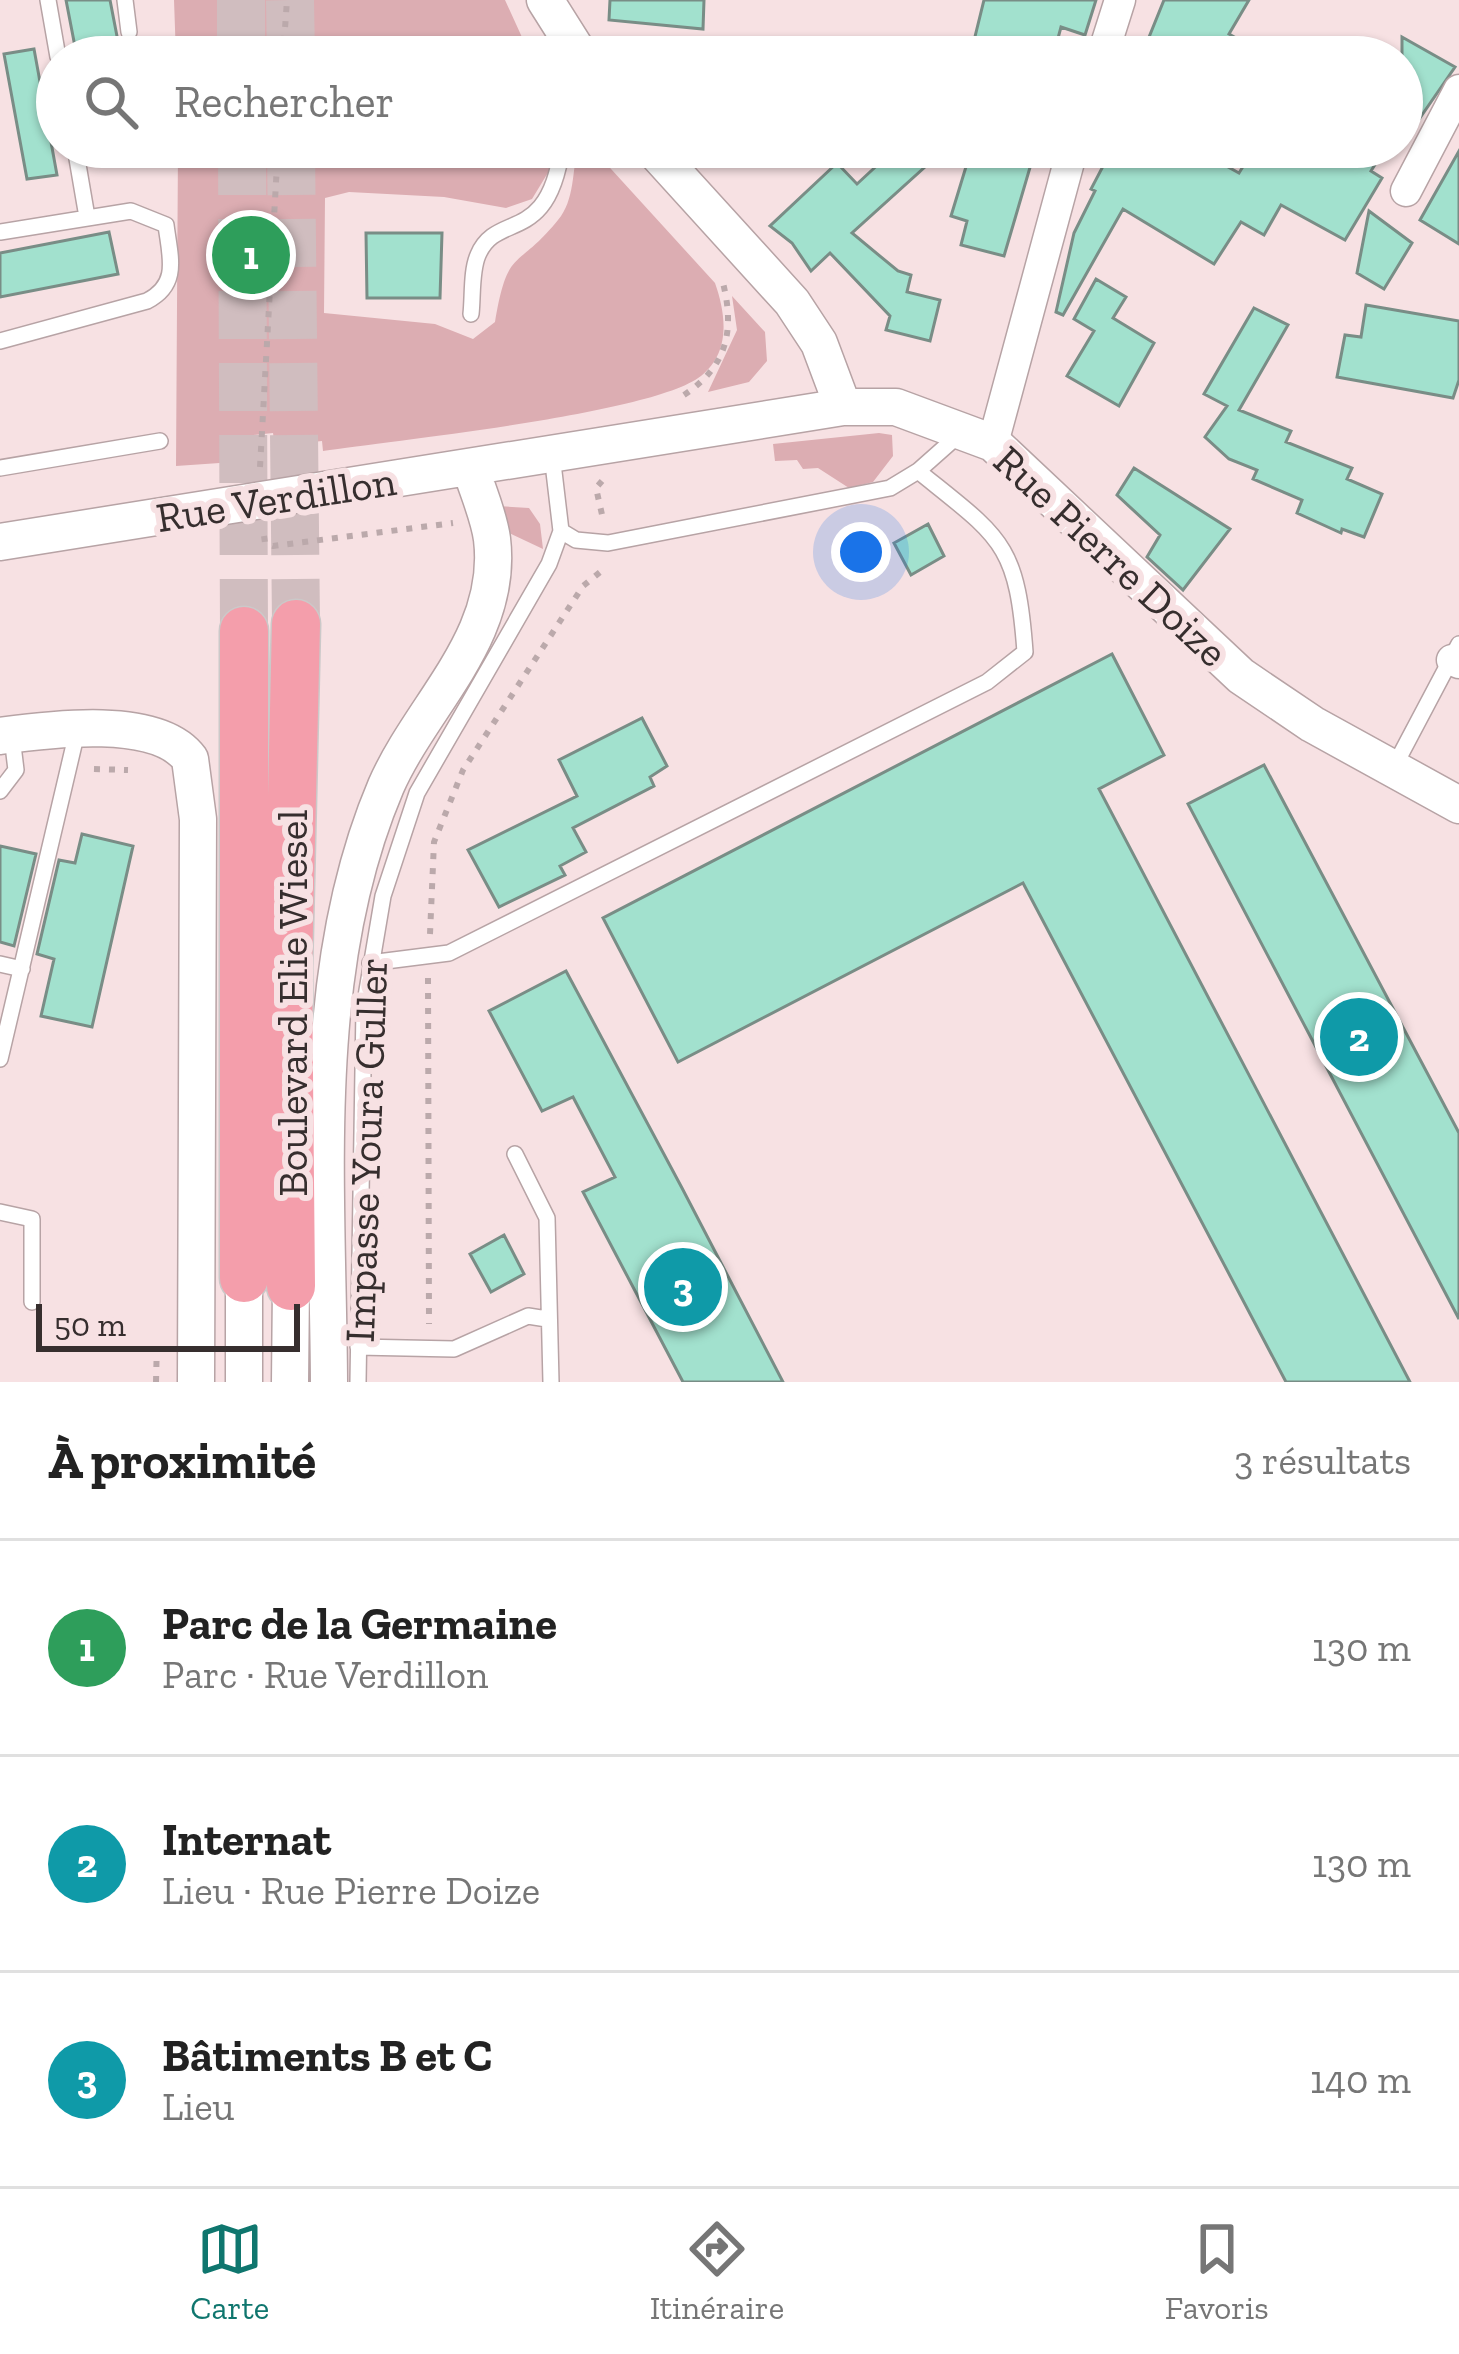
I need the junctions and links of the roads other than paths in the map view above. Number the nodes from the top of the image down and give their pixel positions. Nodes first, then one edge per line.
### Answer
1 (48, 0) edge
2 (125, 0) edge
3 (545, 0) edge
4 (1120, 0) edge
5 (129, 32) dead end
6 (54, 36) edge
7 (568, 36) edge
8 (1109, 36) edge
9 (1459, 90) edge
10 (1423, 159) edge
11 (78, 168) edge
12 (559, 168) edge
13 (670, 168) edge
14 (1065, 168) edge
15 (1418, 168) edge
16 (1406, 191) dead end
17 (87, 217) junction
18 (0, 232) edge
19 (471, 314) dead end
20 (0, 341) edge
21 (844, 407) junction
22 (979, 437) junction
23 (160, 441) dead end
24 (552, 455) junction
25 (0, 468) edge
26 (471, 469) junction
27 (919, 471) junction
28 (561, 532) junction
29 (0, 542) edge
30 (504, 604) junction
31 (296, 624) tunnel mouth
32 (244, 631) tunnel mouth
33 (1456, 656) edge
34 (491, 657) junction
35 (78, 729) junction
36 (6, 735) edge
37 (1393, 770) junction
38 (0, 790) edge
39 (1459, 805) edge
40 (370, 963) junction
41 (0, 964) edge
42 (22, 969) junction
43 (0, 1059) edge
44 (515, 1154) dead end
45 (0, 1212) edge
46 (244, 1278) joint
47 (292, 1286) joint
48 (32, 1302) dead end
49 (547, 1319) junction
50 (358, 1347) junction
51 (196, 1382) edge
52 (244, 1382) edge
53 (290, 1382) edge
54 (329, 1382) edge
55 (358, 1382) edge
56 (550, 1382) edge

1 - 6 lane
2 - 5 lane
3 - 7 street
4 - 8 street
9 - 10 street
11 - 17 lane
12 - 19 lane
13 - 21 street
14 - 22 street
15 - 16 street
17 - 18 lane
17 - 20 lane
21 - 22 street, Rue Pierre Doize
21 - 24 street, Rue Verdillon
22 - 27 lane
22 - 37 street, Rue Pierre Doize
23 - 25 lane
24 - 26 street, Rue Verdillon
24 - 28 lane
26 - 29 street, Rue Verdillon
26 - 30 street
27 - 28 lane
27 - 40 lane
28 - 30 lane, Impasse Youra Guller
30 - 34 lane, Impasse Youra Guller
30 - 34 lane, Impasse Youra Guller
30 - 54 street
31 - 47 highway, Boulevard Elie Wiesel
32 - 46 highway, Boulevard Elie Wiesel
33 - 37 lane
34 - 40 lane, Impasse Youra Guller
35 - 36 street
35 - 42 lane
35 - 51 street
36 - 38 lane
37 - 39 street, Rue Pierre Doize
40 - 50 lane, Impasse Youra Guller
41 - 42 lane
42 - 43 lane
44 - 49 lane
45 - 48 lane
46 - 52 street, Boulevard Elie Wiesel
47 - 53 street, Boulevard Elie Wiesel
49 - 50 lane
49 - 56 lane
50 - 55 lane, Impasse Youra Guller

